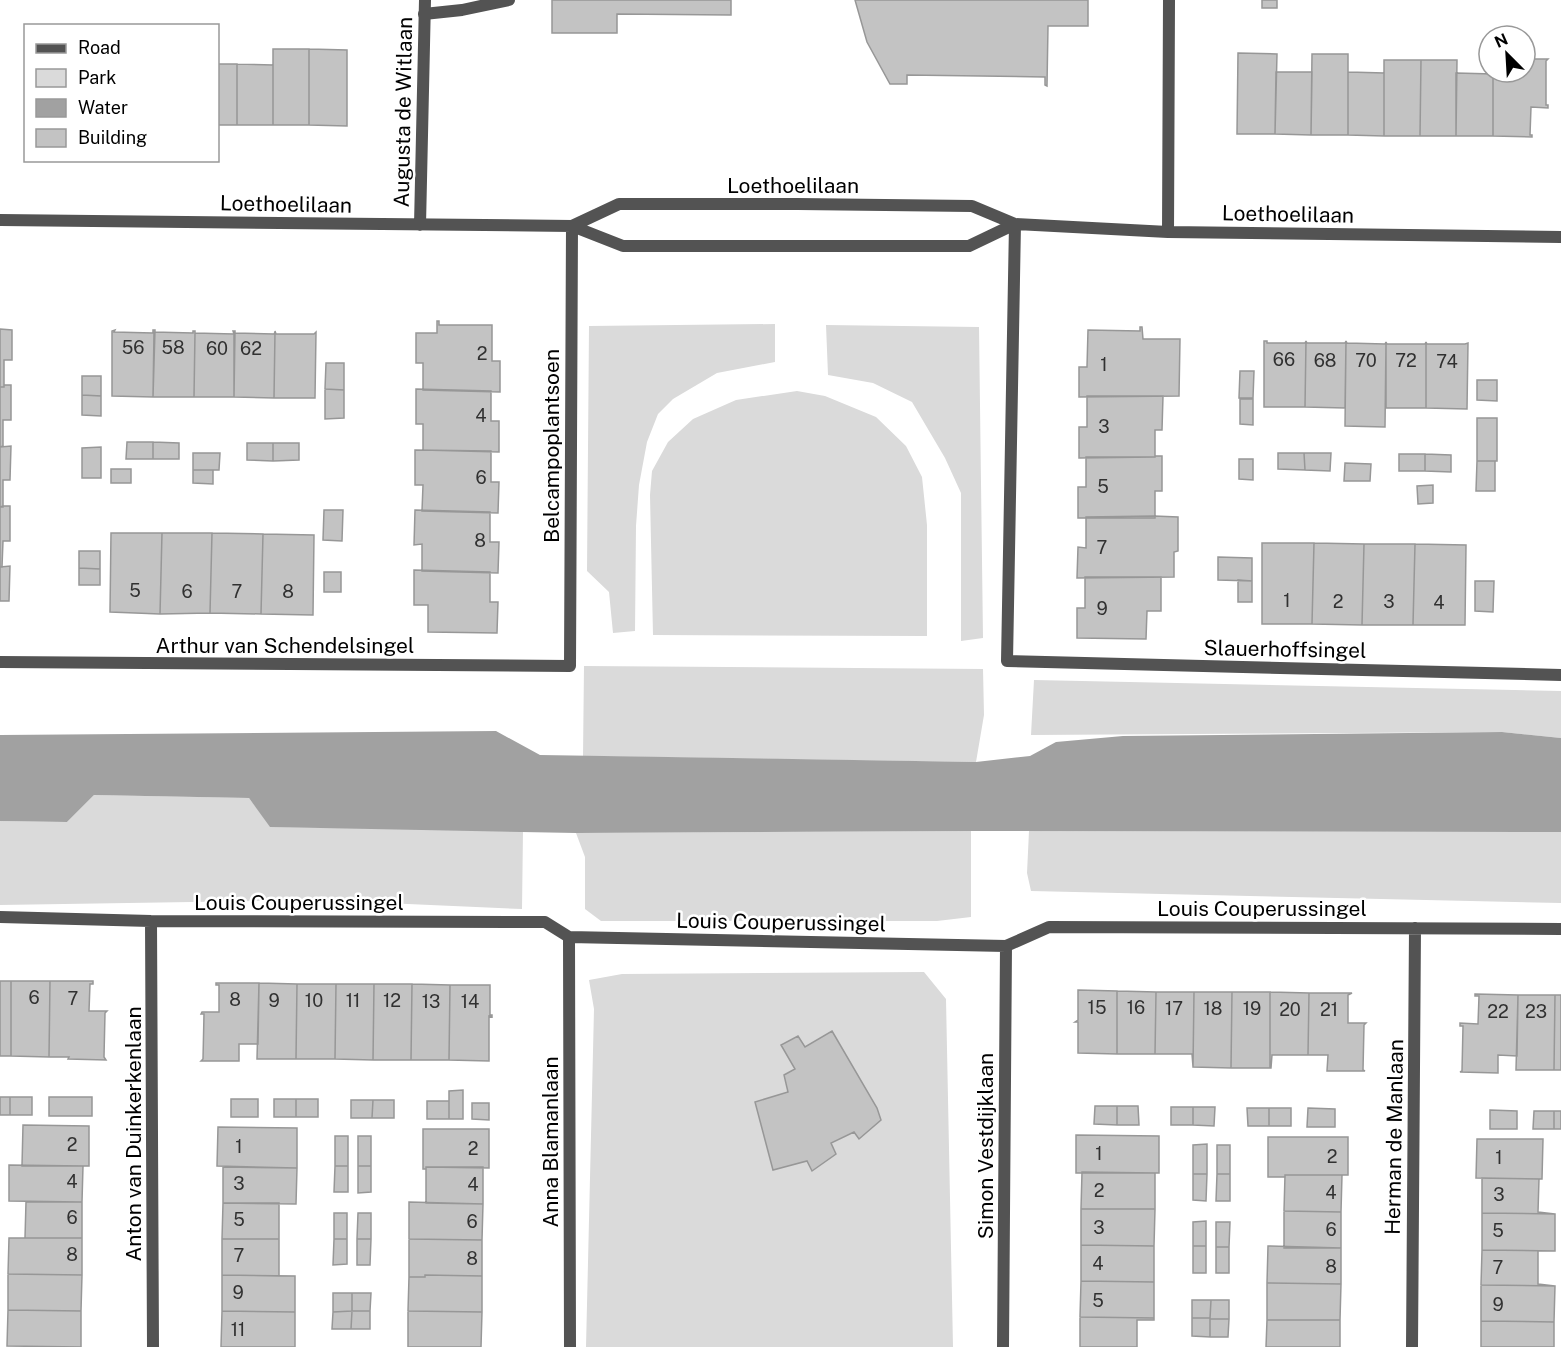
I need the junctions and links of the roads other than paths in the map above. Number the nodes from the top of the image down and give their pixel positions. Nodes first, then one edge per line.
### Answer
1 (425, 0) edge
2 (509, 0) edge
3 (1169, 0) edge
4 (424, 14) junction
5 (0, 220) edge
6 (1015, 224) junction
7 (420, 225) junction
8 (572, 226) junction
9 (1168, 232) junction
10 (1561, 237) edge
11 (0, 662) edge
12 (570, 666) joint
13 (1561, 675) edge
14 (0, 917) edge
15 (151, 921) junction
16 (1415, 928) junction
17 (1561, 929) edge
18 (569, 937) junction
19 (1006, 946) junction
20 (153, 1347) edge
21 (570, 1347) edge
22 (1003, 1347) edge
23 (1412, 1347) edge

1 - 4 street, Augusta de Witlaan
2 - 4 street
3 - 9 street
4 - 7 street, Augusta de Witlaan
5 - 7 street, Loethoelilaan
6 - 8 street, Loethoelilaan
6 - 8 street, Loethoelilaan
6 - 9 street, Loethoelilaan
6 - 13 street, Slauerhoffsingel
7 - 8 street, Loethoelilaan
8 - 12 street, Belcampoplantsoen
9 - 10 street, Loethoelilaan
11 - 12 street, Arthur van Schendelsingel
14 - 15 street, Louis Couperussingel
15 - 18 street, Louis Couperussingel
15 - 20 street, Anton van Duinkerkenlaan
16 - 17 street, Louis Couperussingel
16 - 19 street, Louis Couperussingel
16 - 23 street, Herman de Manlaan
18 - 19 street, Louis Couperussingel
18 - 21 street, Anna Blamanlaan
19 - 22 street, Simon Vestdijklaan

